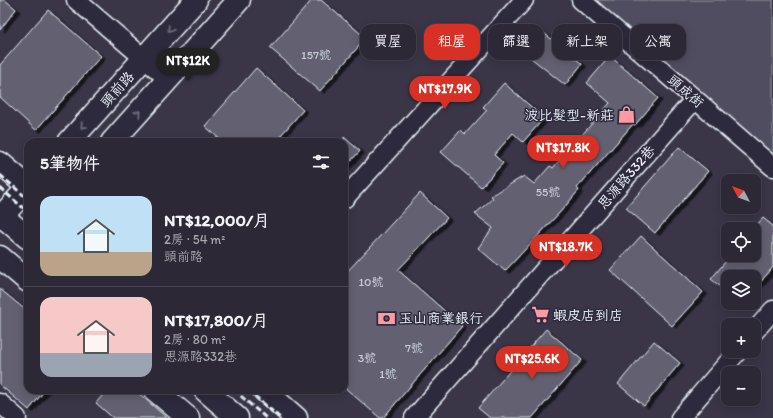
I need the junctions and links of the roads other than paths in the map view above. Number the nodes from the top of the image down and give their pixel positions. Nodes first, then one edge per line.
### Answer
1 (76, 0) edge
2 (196, 0) edge
3 (239, 0) edge
4 (524, 0) edge
5 (581, 0) edge
6 (144, 58) junction
7 (168, 79) junction
8 (695, 99) junction
9 (73, 138) edge
10 (116, 138) edge
11 (0, 162) edge
12 (773, 167) edge
13 (24, 183) edge
14 (24, 191) edge
15 (348, 195) edge
16 (1, 216) edge
17 (24, 234) edge
18 (24, 241) edge
19 (3, 259) edge
20 (24, 277) edge
21 (773, 310) edge
22 (761, 324) edge
23 (732, 358) edge
24 (160, 394) edge
25 (210, 394) edge
26 (269, 394) edge
27 (0, 404) edge
28 (17, 418) edge
29 (188, 418) edge
30 (237, 418) edge
31 (296, 418) edge
32 (414, 418) edge
33 (680, 418) edge

1 - 6 street
2 -> 6 street, 頭前路
3 - 7 street
4 - 15 street
5 - 8 street, 頭成街
6 - 7 street
6 -> 9 street, 頭前路
10 -> 7 street
8 - 12 street, 頭成街
8 - 32 street, 思源路332巷
11 - 13 street
14 - 16 street
16 - 17 street
18 - 19 street
19 - 20 street
21 - 22 street
23 - 33 street
24 - 29 street
25 - 30 street
26 - 31 street
27 - 28 street

